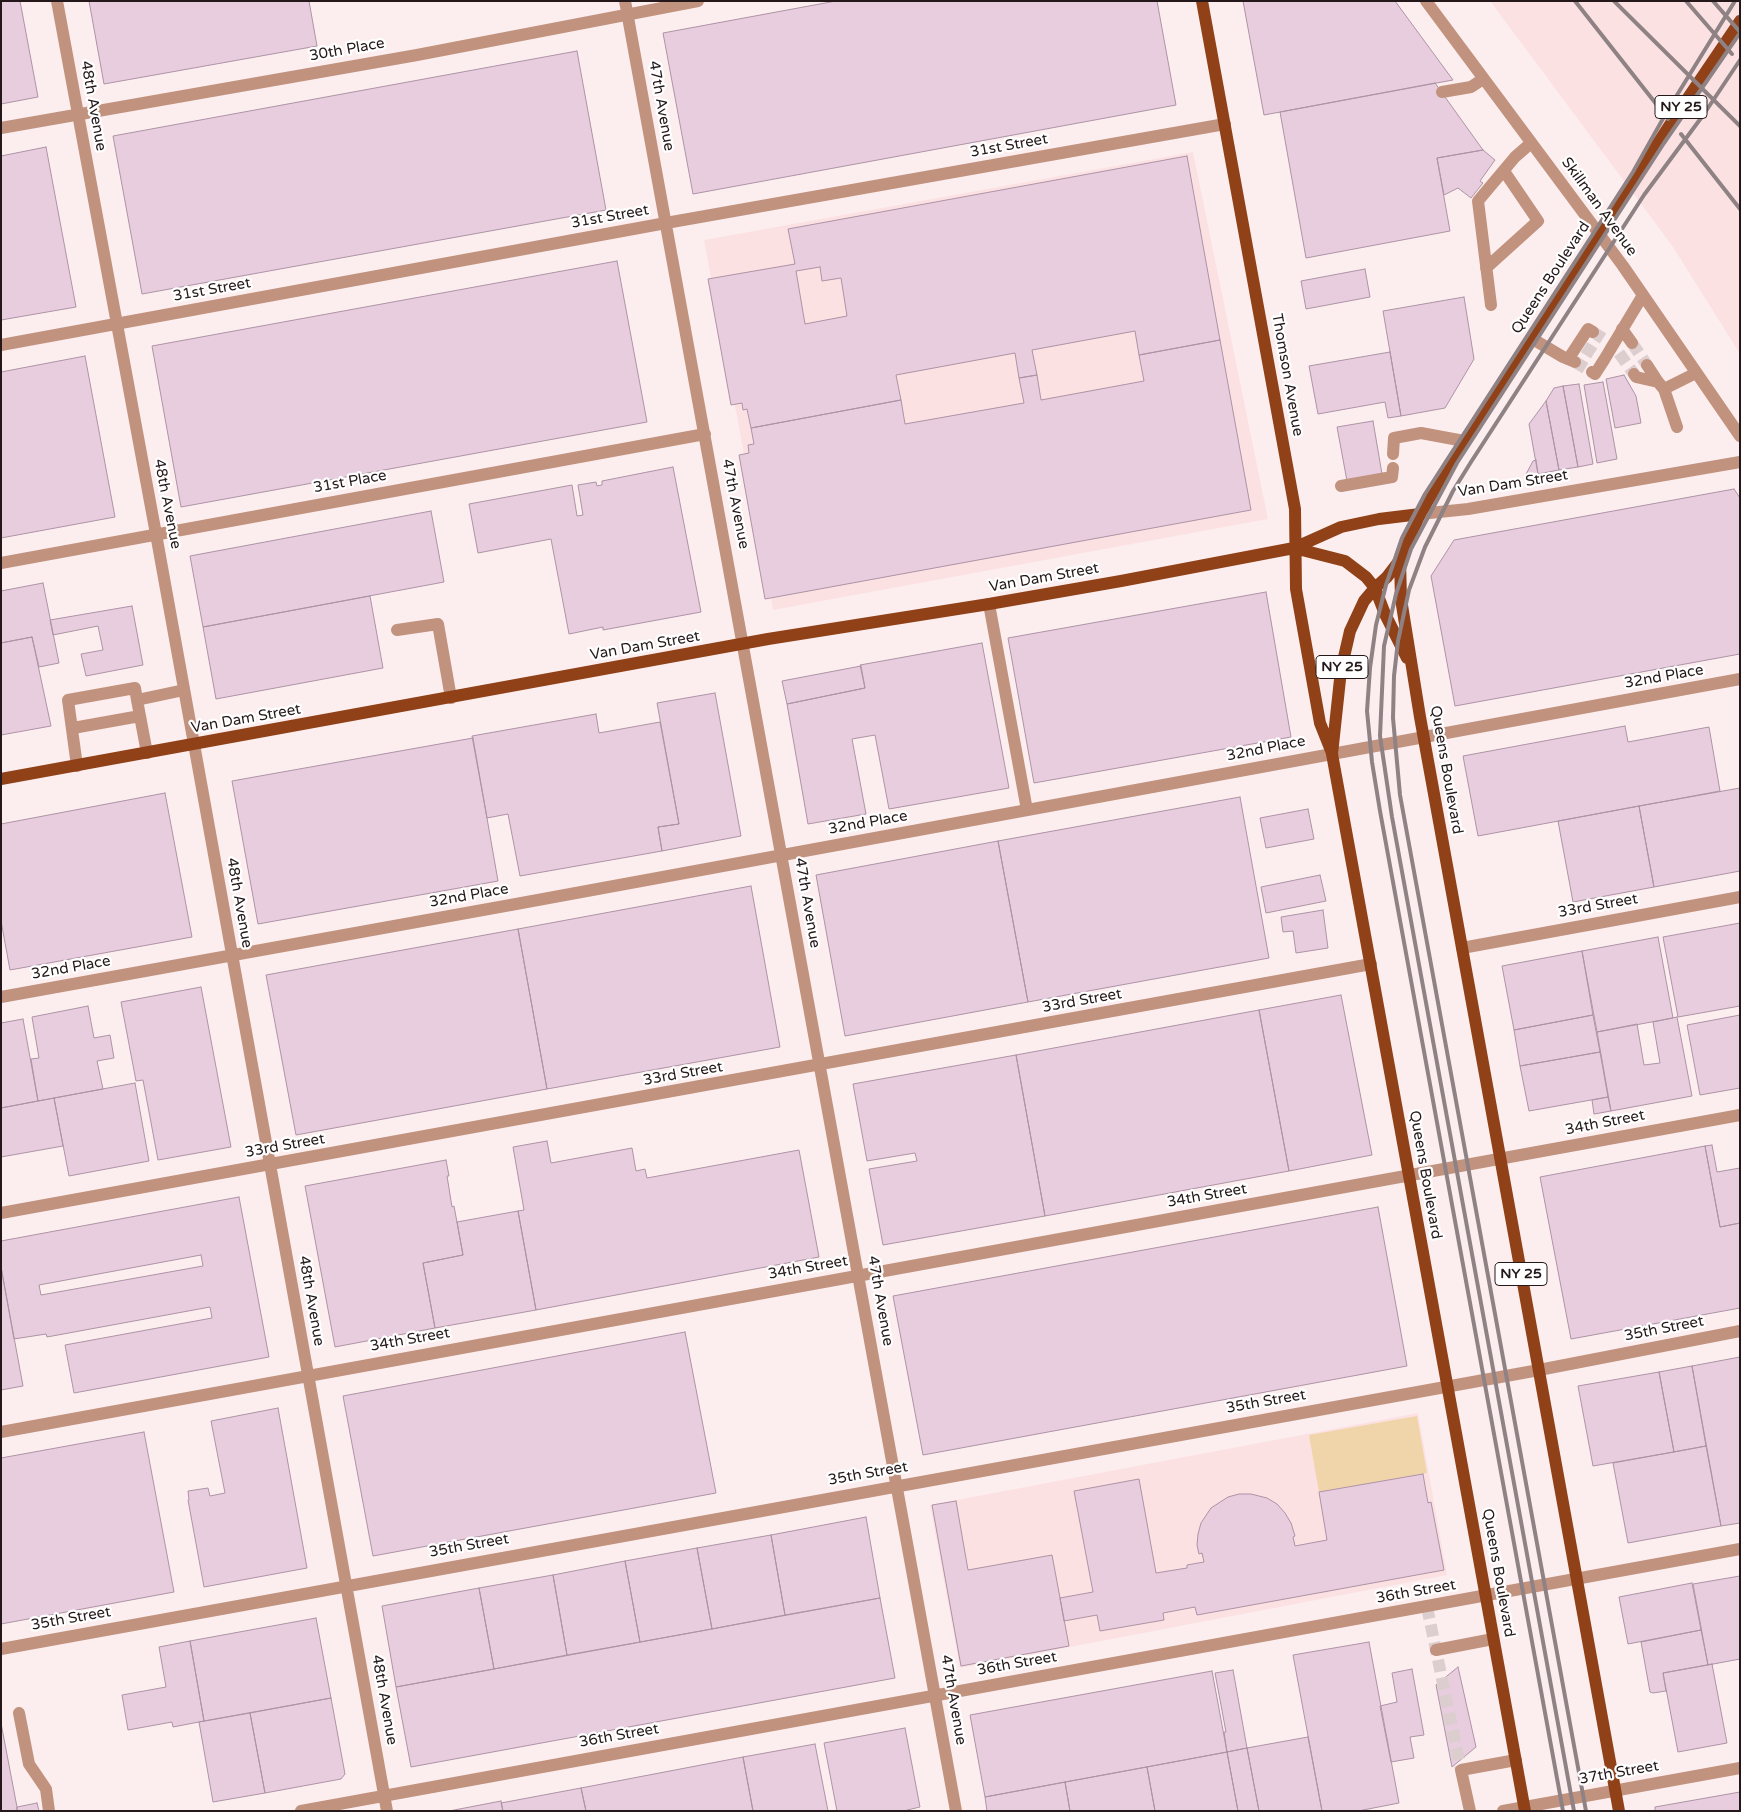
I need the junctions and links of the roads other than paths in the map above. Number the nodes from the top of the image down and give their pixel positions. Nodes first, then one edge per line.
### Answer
1 (57, 1) edge
2 (625, 1) edge
3 (698, 1) edge
4 (1202, 1) edge
5 (1426, 1) edge
6 (628, 14) junction
7 (1740, 21) edge
8 (1484, 80) junction
9 (1442, 92) dead end
10 (78, 114) junction
11 (1225, 124) junction
12 (1, 128) edge
13 (1532, 143) junction
14 (1504, 170) junction
15 (666, 223) junction
16 (1599, 234) junction
17 (1486, 268) junction
18 (1643, 295) junction
19 (1490, 305) dead end
20 (117, 324) junction
21 (1622, 329) junction
22 (1593, 332) dead end
23 (1531, 338) junction
24 (1632, 343) tunnel mouth
25 (1, 345) edge
26 (1647, 365) tunnel mouth
27 (1592, 372) dead end
28 (1696, 373) junction
29 (1634, 374) tunnel mouth
30 (1661, 386) junction
31 (1677, 427) dead end
32 (705, 434) junction
33 (1740, 436) edge
34 (1464, 441) junction
35 (1393, 454) dead end
36 (1740, 462) edge
37 (1392, 468) dead end
38 (1341, 486) dead end
39 (1420, 514) junction
40 (156, 534) junction
41 (1294, 548) junction
42 (1400, 560) junction
43 (1, 563) edge
44 (1375, 588) junction
45 (990, 604) junction
46 (397, 630) dead end
47 (744, 644) junction
48 (1413, 670) junction
49 (1740, 680) edge
50 (184, 690) junction
51 (451, 698) junction
52 (137, 700) junction
53 (140, 716) junction
54 (73, 728) junction
55 (1424, 737) junction
56 (194, 744) junction
57 (146, 753) junction
58 (1332, 754) junction
59 (77, 766) junction
60 (1, 780) edge
61 (1027, 810) junction
62 (782, 855) junction
63 (1740, 897) edge
64 (1462, 948) junction
65 (232, 954) junction
66 (1371, 964) junction
67 (1, 997) edge
68 (820, 1065) junction
69 (1740, 1115) edge
70 (1501, 1159) junction
71 (270, 1166) junction
72 (1409, 1176) junction
73 (1, 1214) edge
74 (859, 1275) junction
75 (1740, 1332) edge
76 (1538, 1370) junction
77 (308, 1376) junction
78 (1447, 1386) junction
79 (1, 1432) edge
80 (897, 1485) junction
81 (1740, 1549) edge
82 (1576, 1579) junction
83 (346, 1585) junction
84 (1486, 1596) junction
85 (1493, 1639) junction
86 (1, 1648) edge
87 (1436, 1650) dead end
88 (936, 1695) junction
89 (19, 1713) dead end
90 (1516, 1760) junction
91 (1740, 1768) edge
92 (1615, 1791) junction
93 (385, 1795) junction
94 (1525, 1809) edge
95 (49, 1811) edge
96 (301, 1811) edge
97 (387, 1811) edge
98 (956, 1811) edge
99 (1470, 1811) edge
100 (1503, 1811) edge
101 (1619, 1811) edge

1 - 10 street, 48th Avenue
2 - 6 street, 47th Avenue
3 - 6 street, 30th Place
4 - 11 main road, Thomson Avenue
5 - 8 street, Skillman Avenue
6 - 10 street, 30th Place
6 - 15 street, 47th Avenue
7 - 16 main road, Queens Boulevard / NY 25
8 - 9 street
8 - 13 street, Skillman Avenue
10 - 12 street, 30th Place
10 - 20 street, 48th Avenue
11 - 15 street, 31st Street
11 - 41 main road, Thomson Avenue
13 - 14 street
13 - 16 street, Skillman Avenue
14 - 17 street
14 - 17 street
15 - 20 street, 31st Street
15 - 32 street, 47th Avenue
16 - 18 street, Skillman Avenue
16 - 23 main road, Queens Boulevard / NY 25
17 - 19 street
18 - 21 street
18 - 28 street, Skillman Avenue
20 - 25 street, 31st Street
20 - 40 street, 48th Avenue
21 - 24 street
21 - 27 street
22 - 23 street
23 - 34 main road, Queens Boulevard / NY 25
26 - 30 street
28 - 30 street
28 - 33 street, Skillman Avenue
29 - 30 street
30 - 31 street
32 - 40 street, 31st Place
32 - 47 street, 47th Avenue
34 - 35 street
34 - 39 main road, Queens Boulevard / NY 25
36 - 39 street, Van Dam Street
37 - 38 street
39 - 41 main road, Van Dam Street
39 - 42 main road, Queens Boulevard / NY 25
40 - 43 street, 31st Place
40 - 50 street, 48th Avenue
41 - 44 main road, Van Dam Street
41 - 45 main road, Van Dam Street
41 - 58 main road, Thomson Avenue
42 - 44 main road, Queens Boulevard / NY 25
42 - 48 main road, Queens Boulevard / NY 25
44 - 48 main road
44 - 58 main road, Queens Boulevard / NY 25
45 - 47 main road, Van Dam Street
45 - 61 street
46 - 51 street
47 - 51 main road, Van Dam Street
47 - 62 street, 47th Avenue
48 - 55 main road, Queens Boulevard / NY 25
49 - 55 street, 32nd Place
50 - 52 street
50 - 56 street, 48th Avenue
51 - 56 main road, Van Dam Street
52 - 53 street
52 - 54 street
53 - 54 street
53 - 57 street
54 - 59 street
55 - 58 street, 32nd Place
55 - 64 main road, Queens Boulevard / NY 25
56 - 57 main road, Van Dam Street
56 - 65 street, 48th Avenue
57 - 59 main road, Van Dam Street
58 - 61 street, 32nd Place
58 - 66 main road, Queens Boulevard / NY 25
59 - 60 main road, Van Dam Street
61 - 62 street, 32nd Place
62 - 65 street, 32nd Place
62 - 68 street, 47th Avenue
63 - 64 street, 33rd Street
64 - 70 main road, Queens Boulevard / NY 25
65 - 67 street, 32nd Place
65 - 71 street, 48th Avenue
66 - 68 street, 33rd Street
66 - 72 main road, Queens Boulevard / NY 25
68 - 71 street, 33rd Street
68 - 74 street, 47th Avenue
69 - 70 street, 34th Street
70 - 72 street, 34th Street
70 - 76 main road, Queens Boulevard / NY 25
71 - 73 street, 33rd Street
71 - 77 street, 48th Avenue
72 - 74 street, 34th Street
72 - 78 main road, Queens Boulevard / NY 25
74 - 77 street, 34th Street
74 - 80 street, 47th Avenue
75 - 76 street, 35th Street
76 - 78 street, 35th Street
76 - 82 main road, Queens Boulevard / NY 25
77 - 79 street, 34th Street
77 - 83 street, 48th Avenue
78 - 80 street, 35th Street
78 - 84 main road, Queens Boulevard / NY 25
80 - 83 street, 35th Street
80 - 88 street, 47th Avenue
81 - 82 street, 36th Street
82 - 84 street, 36th Street
82 - 92 main road, Queens Boulevard / NY 25
83 - 86 street, 35th Street
83 - 93 street, 48th Avenue
84 - 85 main road, Queens Boulevard / NY 25
84 - 88 street, 36th Street
85 - 87 street
85 - 90 main road, Queens Boulevard / NY 25
88 - 93 street, 36th Street
88 - 98 street, 47th Avenue
89 - 95 street
90 - 94 main road, Queens Boulevard / NY 25
90 - 99 street
91 - 92 street, 37th Street
92 - 94 street, 37th Street
92 - 101 main road, Queens Boulevard / NY 25
93 - 96 street, 36th Street
93 - 97 street, 48th Avenue
94 - 100 street, 37th Street

